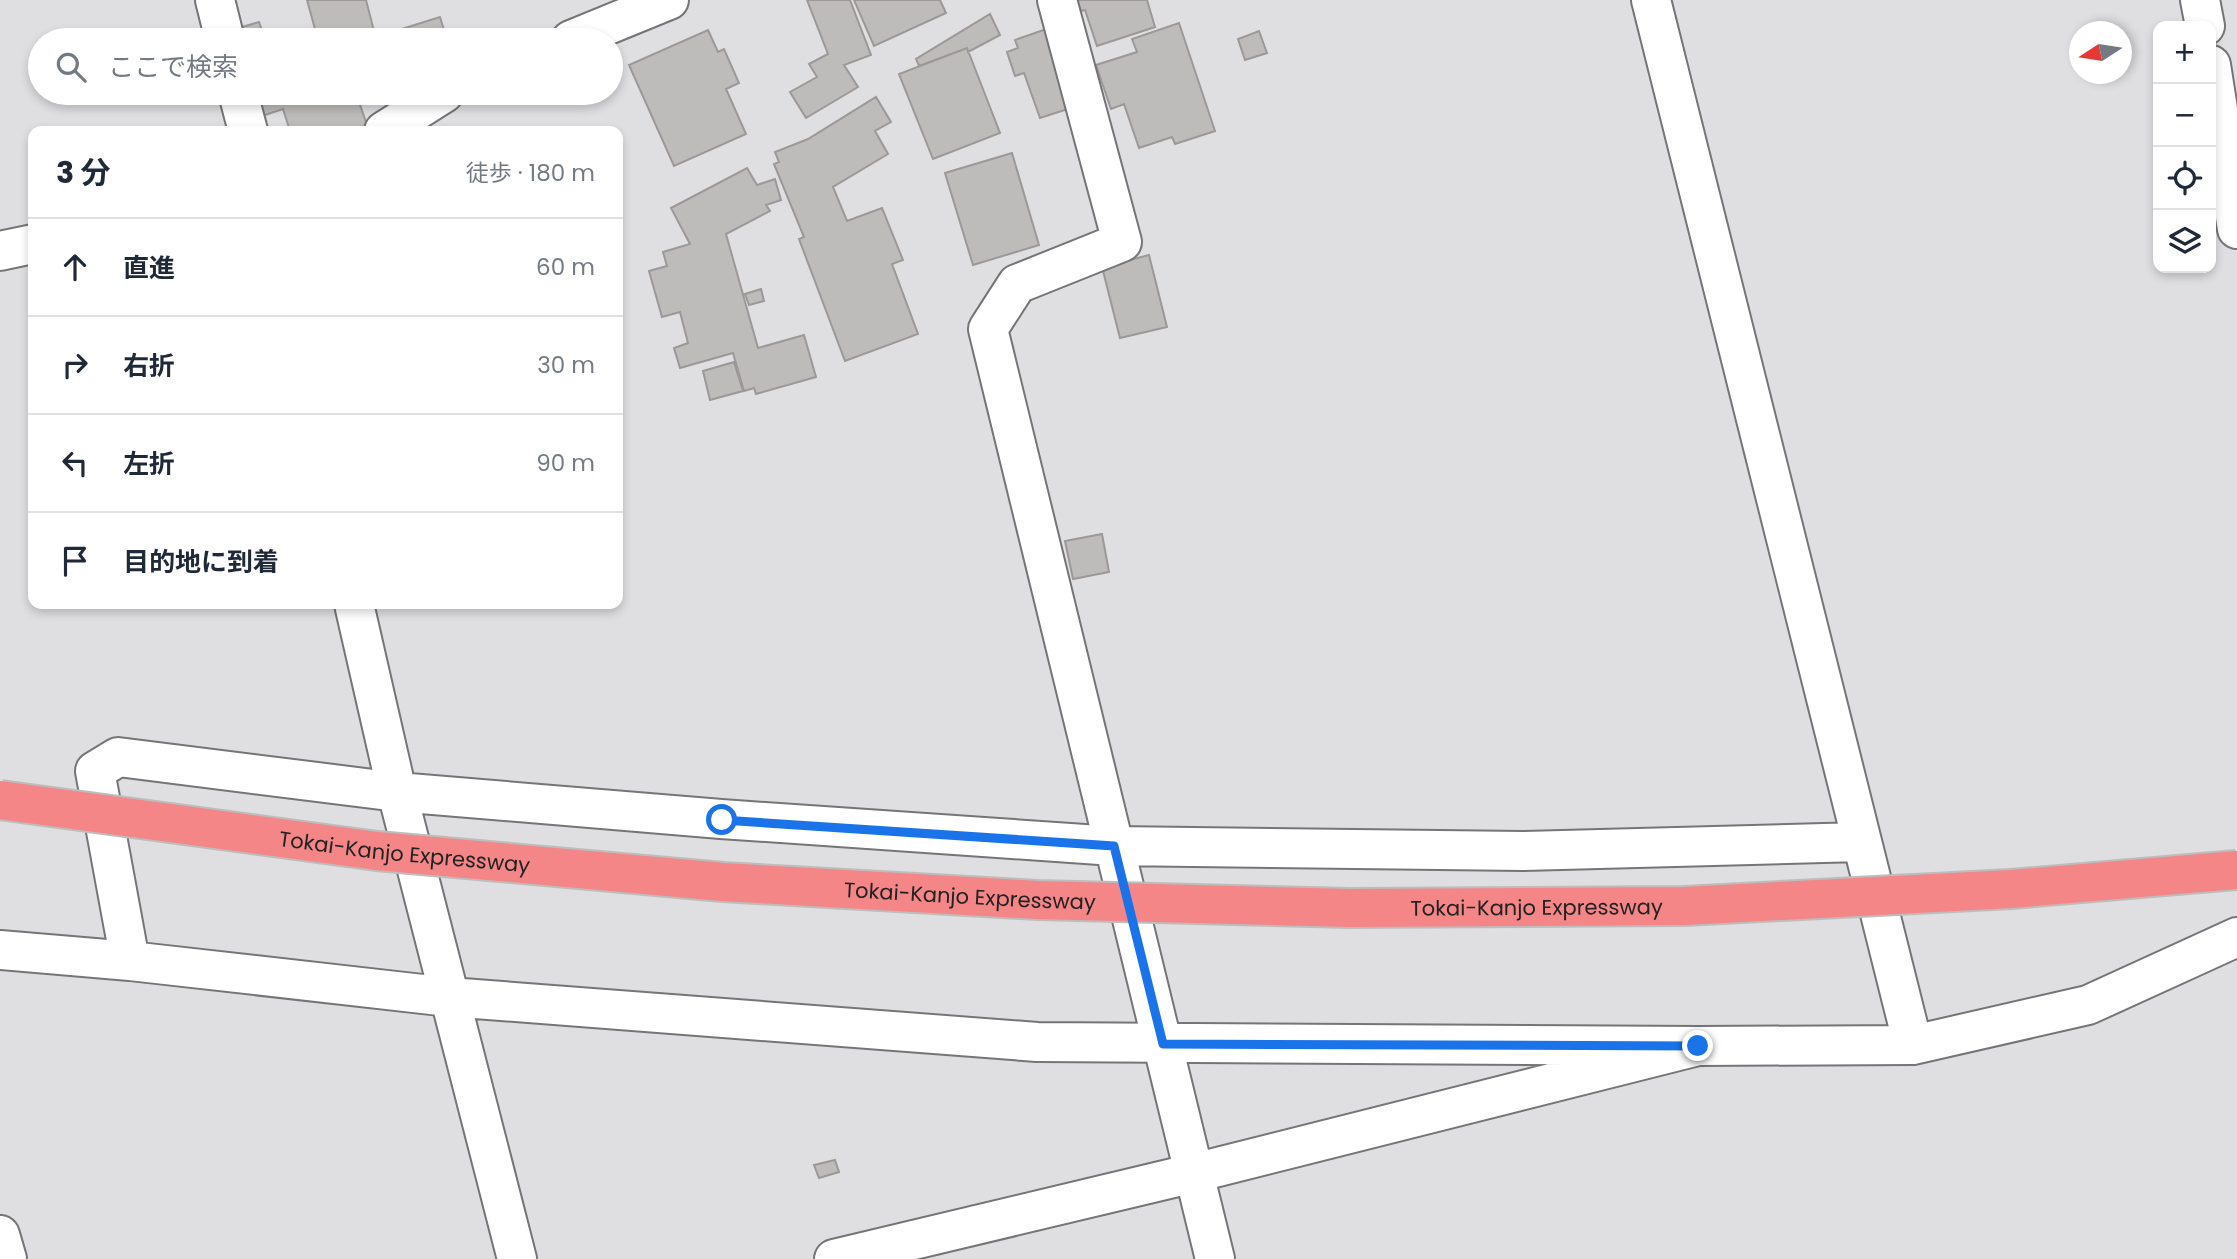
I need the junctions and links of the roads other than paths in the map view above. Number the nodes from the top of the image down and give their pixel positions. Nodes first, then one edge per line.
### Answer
1 (215, 0) edge
2 (669, 0) edge
3 (1056, 0) edge
4 (1651, 0) edge
5 (2200, 0) edge
6 (2204, 21) edge
7 (222, 28) edge
8 (600, 28) edge
9 (2214, 84) edge
10 (241, 105) edge
11 (425, 105) edge
12 (247, 126) edge
13 (392, 126) edge
14 (2237, 229) edge
15 (28, 244) edge
16 (0, 251) edge
17 (355, 609) edge
18 (397, 792) junction
19 (0, 800) edge
20 (1861, 842) junction
21 (1114, 846) junction
22 (2237, 870) edge
23 (2237, 937) edge
24 (0, 950) edge
25 (130, 961) junction
26 (449, 997) junction
27 (1163, 1044) junction
28 (1913, 1045) junction
29 (1698, 1046) junction
30 (1194, 1172) junction
31 (0, 1235) edge
32 (7, 1259) edge
33 (517, 1259) edge
34 (834, 1259) edge
35 (1215, 1259) edge

1 - 7 street
2 - 8 street
3 - 21 street
4 - 20 street
5 - 6 street
9 - 14 street
10 - 12 street
11 - 13 street
15 - 16 street
17 - 18 street
18 - 21 street
18 - 25 street
18 - 26 street
19 - 22 highway, Tokai-Kanjo Expressway, bridge
20 - 21 street
20 - 28 street
21 - 27 street
23 - 28 street
24 - 25 street
25 - 26 street
26 - 27 street
26 - 33 street
27 - 29 street
27 - 30 street
28 - 29 street
29 - 30 street
30 - 34 street
30 - 35 street
31 - 32 street

